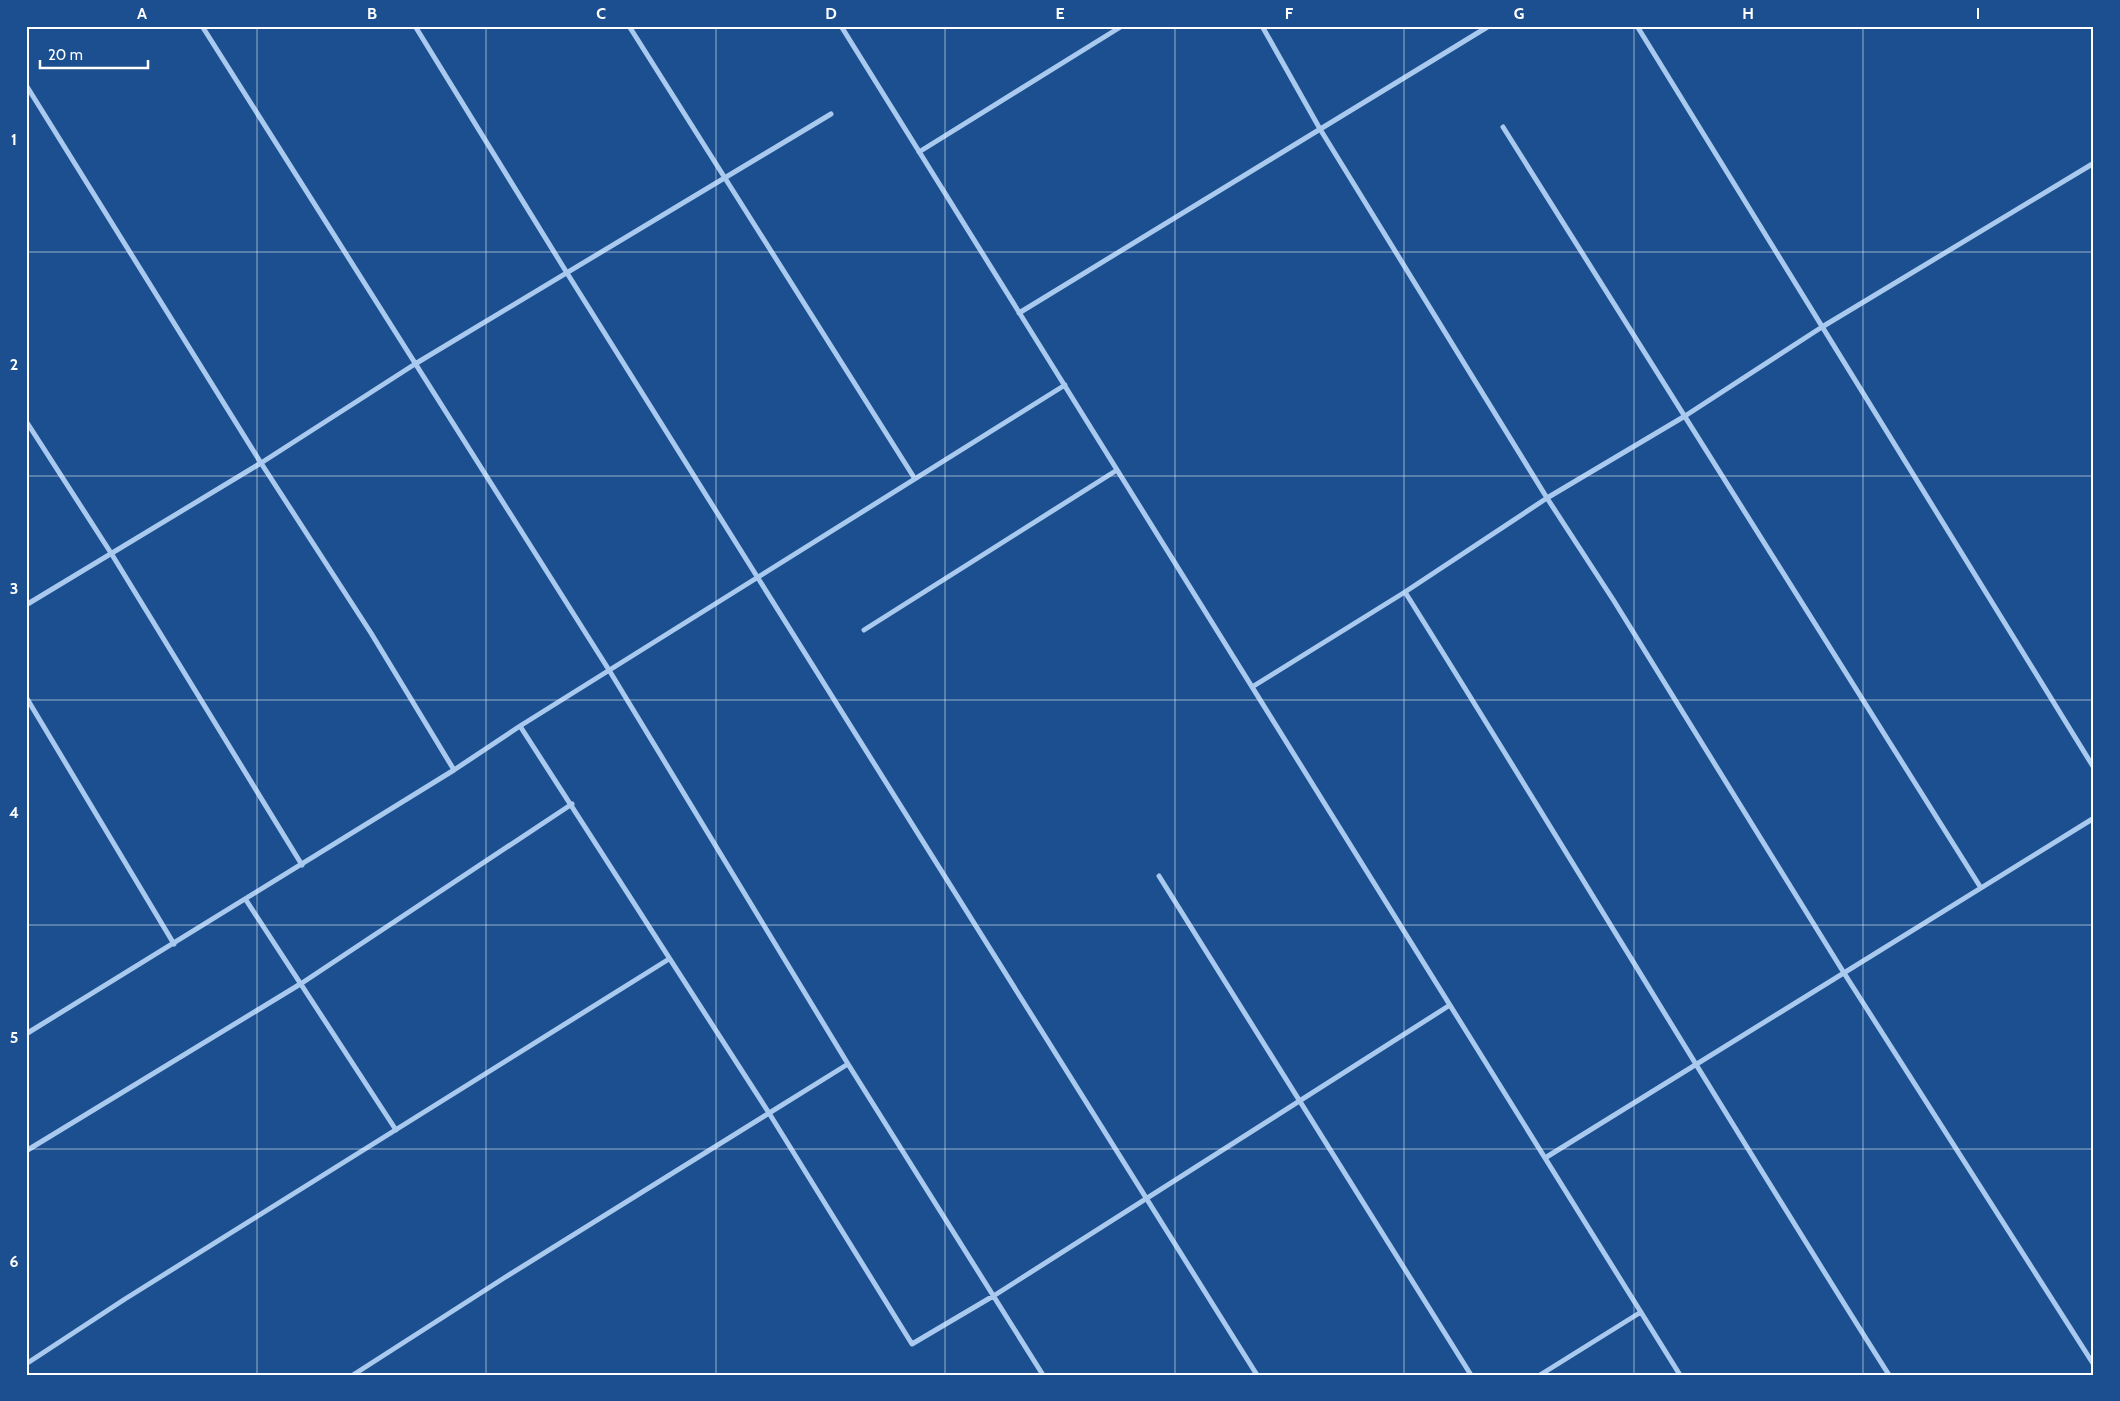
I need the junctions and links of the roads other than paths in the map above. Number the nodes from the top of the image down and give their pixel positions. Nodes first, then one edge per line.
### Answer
1 (202, 26) edge
2 (415, 26) edge
3 (629, 26) edge
4 (841, 26) edge
5 (1122, 26) edge
6 (1262, 26) edge
7 (1489, 26) edge
8 (1637, 26) edge
9 (26, 85) edge
10 (831, 114) dead end
11 (1504, 127) dead end
12 (1320, 129) junction
13 (919, 152) junction
14 (2094, 163) edge
15 (726, 179) junction
16 (567, 274) junction
17 (1019, 313) junction
18 (1822, 327) junction
19 (415, 364) junction
20 (1064, 385) junction
21 (1685, 416) junction
22 (26, 421) edge
23 (261, 462) junction
24 (1117, 470) junction
25 (915, 479) junction
26 (1547, 498) junction
27 (111, 553) junction
28 (757, 577) junction
29 (1405, 592) junction
30 (26, 605) edge
31 (864, 630) dead end
32 (609, 670) junction
33 (1252, 687) junction
34 (26, 697) edge
35 (520, 726) junction
36 (2094, 768) edge
37 (454, 770) junction
38 (572, 804) junction
39 (2094, 818) edge
40 (302, 865) junction
41 (1159, 876) dead end
42 (1981, 888) junction
43 (246, 900) junction
44 (174, 944) junction
45 (669, 959) junction
46 (1844, 973) junction
47 (302, 983) junction
48 (1450, 1005) junction
49 (26, 1034) edge
50 (1697, 1063) junction
51 (848, 1064) junction
52 (1298, 1100) junction
53 (769, 1113) junction
54 (396, 1130) junction
55 (26, 1152) edge
56 (1545, 1158) junction
57 (1147, 1198) junction
58 (995, 1295) junction
59 (1641, 1312) junction
60 (26, 1364) edge
61 (2094, 1365) edge
62 (353, 1375) edge
63 (1043, 1375) edge
64 (1257, 1375) edge
65 (1471, 1375) edge
66 (1540, 1375) edge
67 (1680, 1375) edge
68 (1889, 1375) edge

1 - 19 street
2 - 16 street
3 - 15 street
4 - 13 street
5 - 13 street
6 - 12 street
7 - 12 street
8 - 18 street
9 - 23 street
10 - 15 street
11 - 21 street
12 - 17 street
12 - 26 street
13 - 17 street
14 - 18 street
15 - 16 street
15 - 25 street
16 - 19 street
16 - 28 street
17 - 20 street
18 - 21 street
18 - 36 street
19 - 23 street
19 - 32 street
20 - 24 street
20 - 25 street
21 - 26 street
21 - 42 street
22 - 27 street
23 - 27 street
23 - 37 street
24 - 31 street
24 - 33 street
25 - 28 street
26 - 29 street
26 - 46 street
27 - 30 street
27 - 40 street
28 - 32 street
28 - 57 street
29 - 33 street
29 - 50 street
32 - 35 street
32 - 51 street
33 - 48 street
34 - 44 street
35 - 37 street
35 - 38 street
37 - 40 street
38 - 45 street
38 - 47 street
39 - 42 street
40 - 43 street
41 - 52 street
42 - 46 street
43 - 44 street
43 - 47 street
44 - 49 street
45 - 53 street
45 - 54 street
46 - 50 street
46 - 61 street
47 - 54 street
47 - 55 street
48 - 52 street
48 - 56 street
50 - 56 street
50 - 68 street
51 - 53 street
51 - 58 street
52 - 57 street
52 - 65 street
53 - 58 street
53 - 62 street
54 - 60 street
56 - 59 street
57 - 58 street
57 - 64 street
58 - 63 street
59 - 66 street
59 - 67 street

